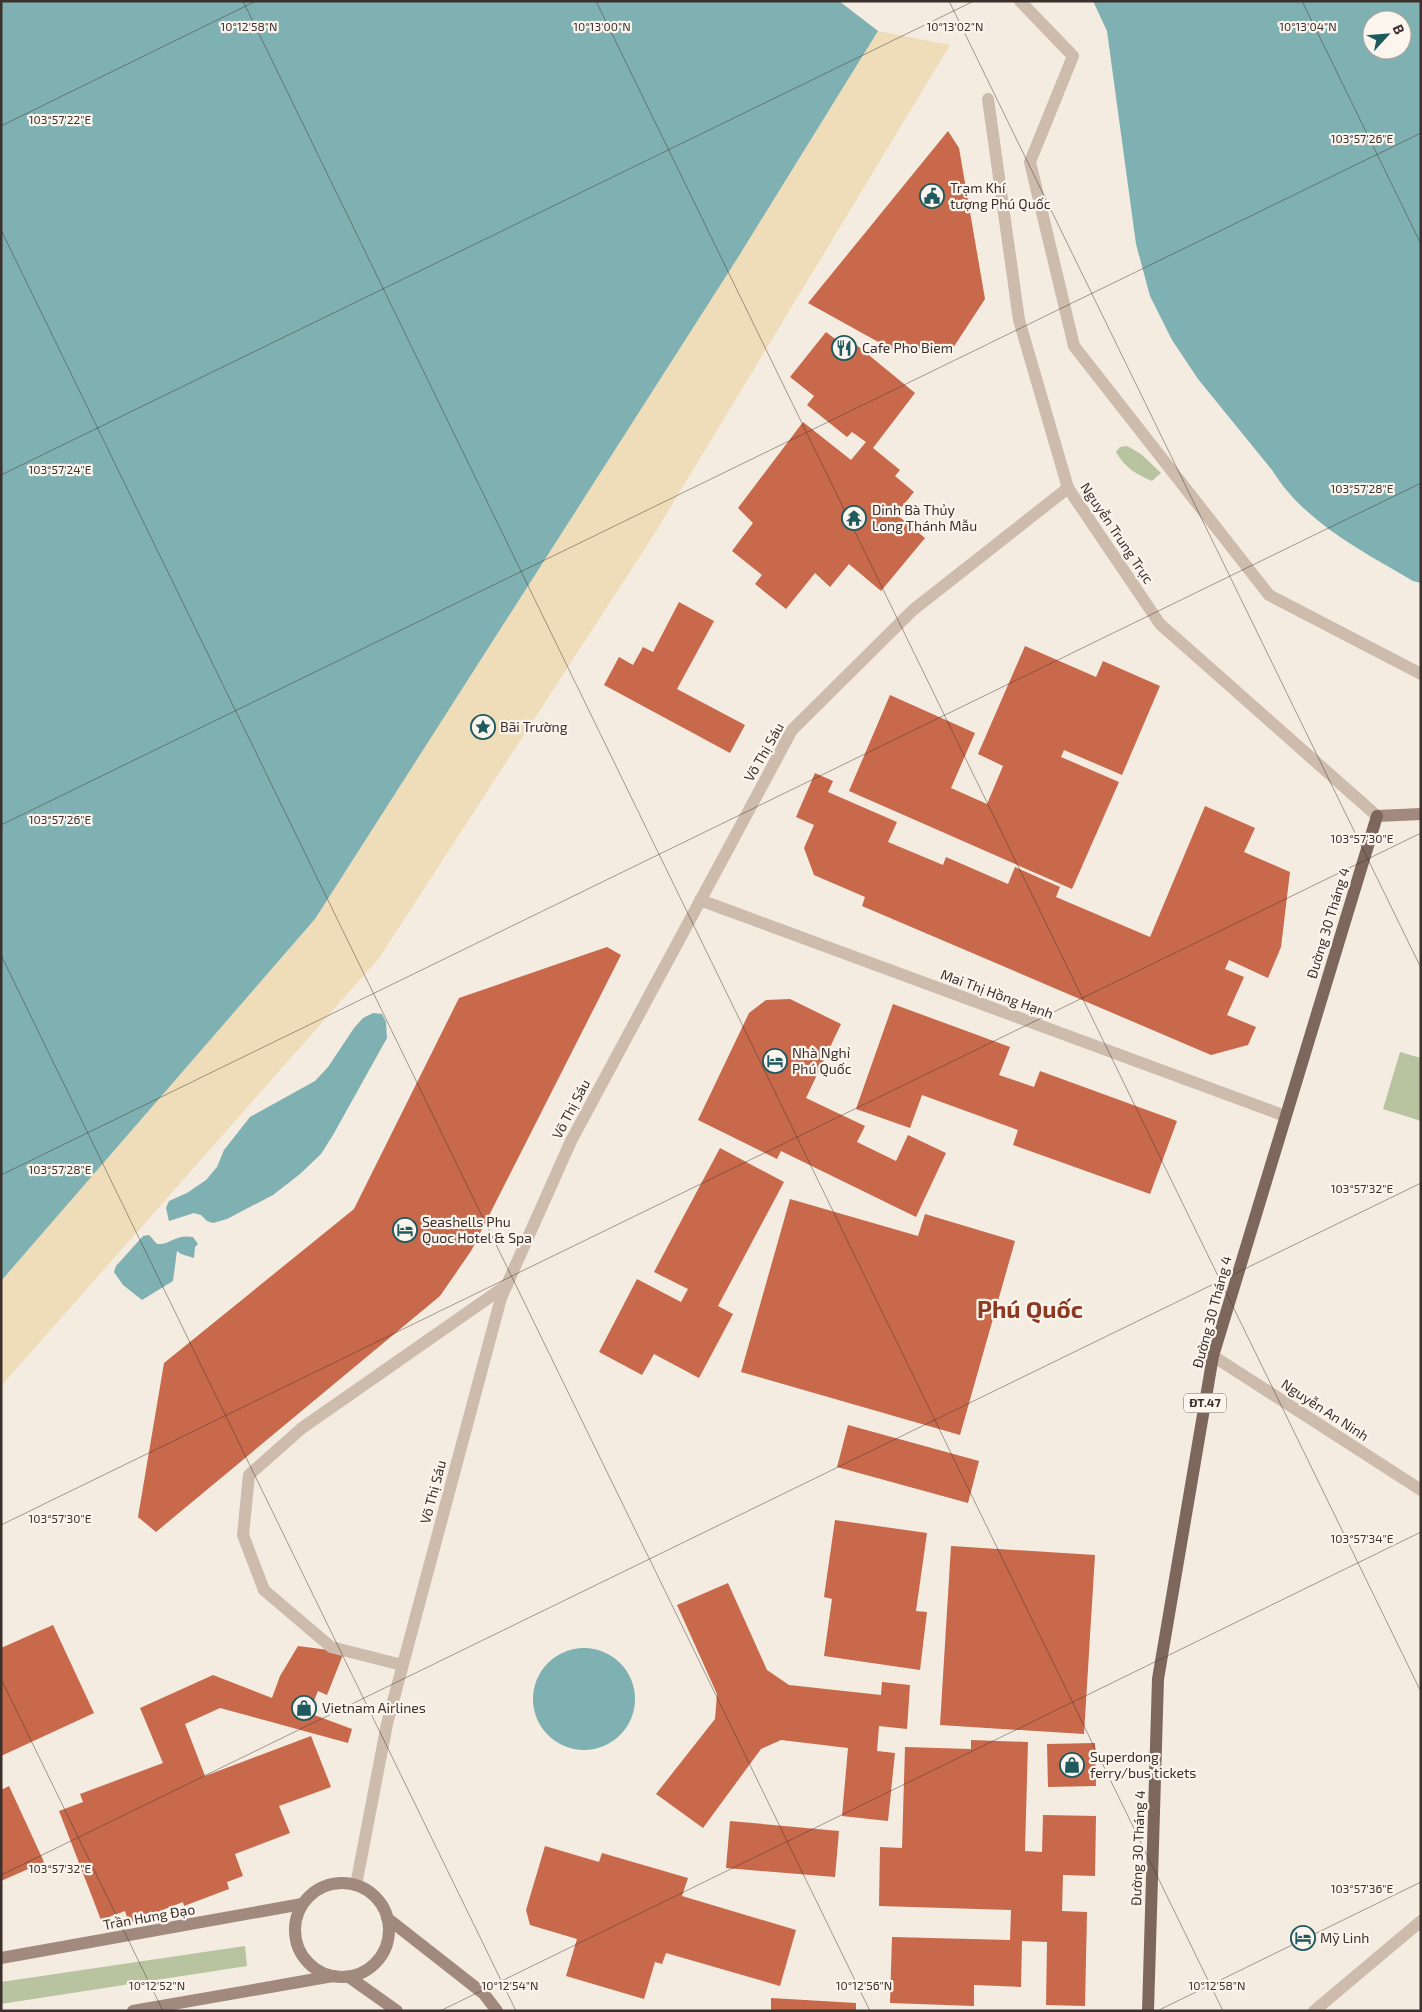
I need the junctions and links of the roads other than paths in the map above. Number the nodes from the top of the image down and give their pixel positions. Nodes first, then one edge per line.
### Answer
1 (1020, 1) edge
2 (988, 99) dead end
3 (1068, 488) junction
4 (1421, 674) edge
5 (1421, 814) edge
6 (1377, 816) junction
7 (700, 900) junction
8 (1285, 1116) junction
9 (506, 1285) junction
10 (1213, 1356) junction
11 (1421, 1490) edge
12 (402, 1665) junction
13 (356, 1885) junction
14 (302, 1904) junction
15 (387, 1918) junction
16 (1421, 1921) edge
17 (1, 1958) edge
18 (333, 1976) junction
19 (349, 1977) junction
20 (133, 2011) edge
21 (397, 2011) edge
22 (497, 2011) edge
23 (1148, 2011) edge
24 (1314, 2011) edge

1 - 4 street
2 - 3 street, Nguyễn Trung Trực
3 - 6 street, Nguyễn Trung Trực
3 - 7 street, Võ Thị Sáu
5 - 6 main road
6 - 8 main road, Đường 30 Tháng 4 / ĐT.47
7 - 8 street, Mai Thị Hồng Hạnh
7 - 9 street, Võ Thị Sáu
8 - 10 main road, Đường 30 Tháng 4 / ĐT.47
9 - 12 street, Võ Thị Sáu
9 - 12 street
10 - 11 street, Nguyễn An Ninh
10 - 23 main road, Đường 30 Tháng 4 / ĐT.47
12 - 13 street, Võ Thị Sáu
13 - 14 main road
13 - 15 main road
14 - 17 main road, Trần Hưng Đạo
14 - 18 main road
15 - 19 main road
15 - 22 main road
16 - 24 street
18 - 19 main road
18 - 20 main road
19 - 21 main road

